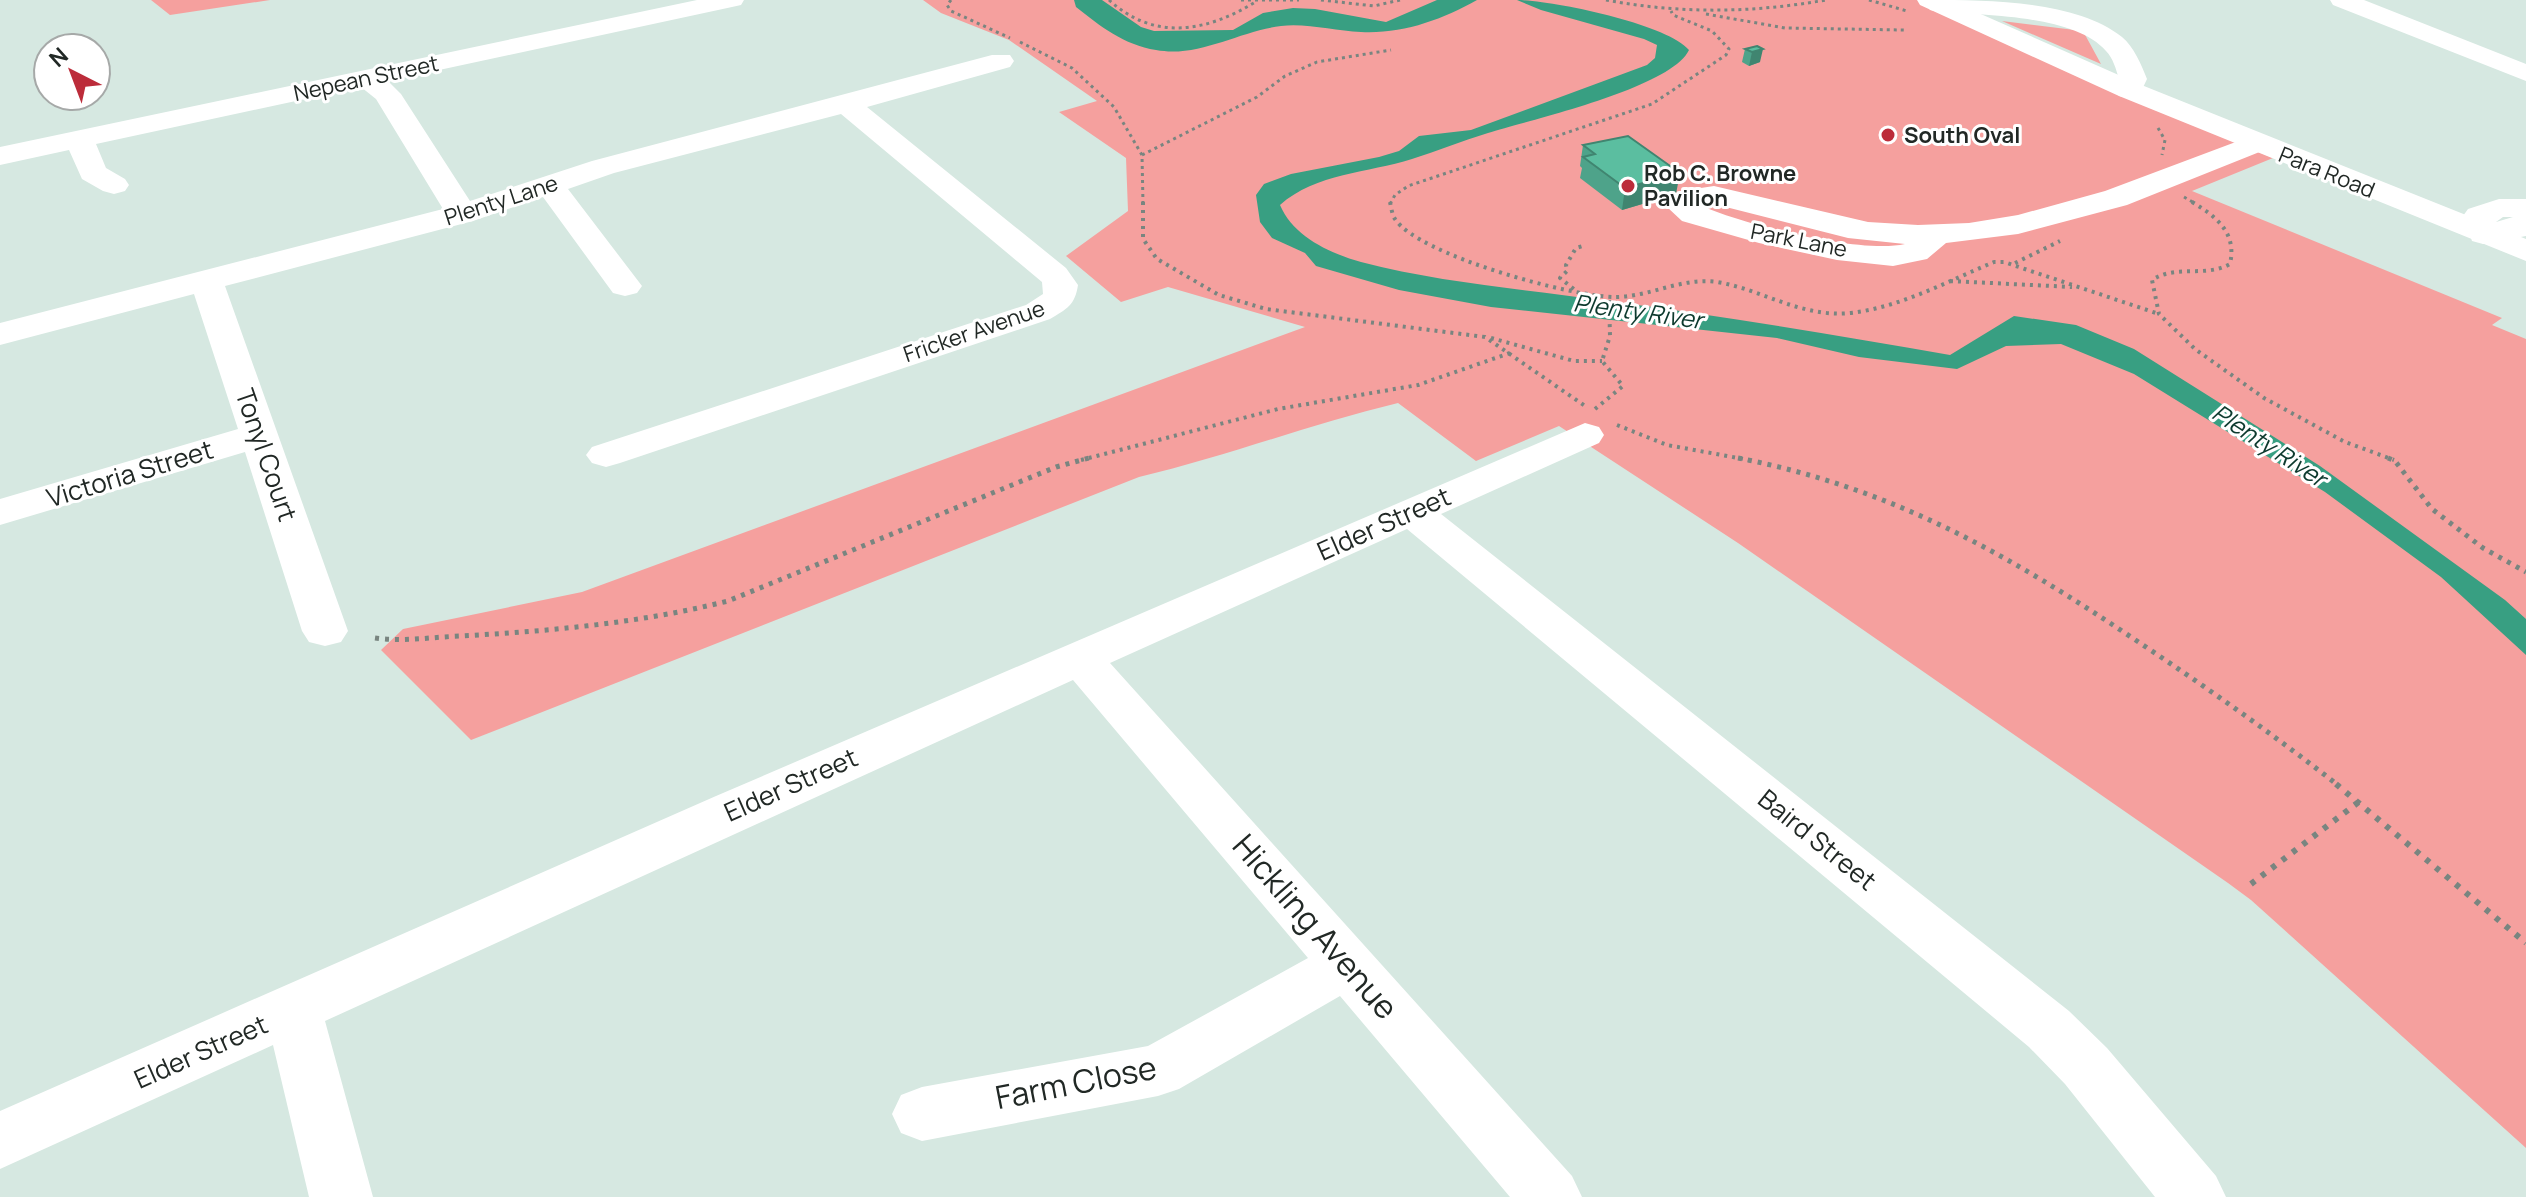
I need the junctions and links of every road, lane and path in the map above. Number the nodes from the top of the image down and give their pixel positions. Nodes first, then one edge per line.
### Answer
1 (732, 0) edge
2 (951, 0) edge
3 (1109, 0) edge
4 (1241, 0) edge
5 (1299, 0) edge
6 (1321, 0) edge
7 (1400, 0) edge
8 (1606, 0) edge
9 (1826, 0) edge
10 (2342, 0) edge
11 (1257, 1) edge
12 (1934, 3) edge
13 (1671, 11) junction
14 (1705, 13) junction
15 (1904, 30) dead end
16 (1391, 50) dead end
17 (1001, 61) dead end
18 (2526, 73) edge
19 (378, 82) junction
20 (2129, 90) junction
21 (846, 104) junction
22 (79, 139) junction
23 (2257, 143) junction
24 (1142, 155) junction
25 (0, 156) edge
26 (114, 185) dead end
27 (550, 185) junction
28 (2157, 185) junction
29 (2526, 208) edge
30 (462, 214) junction
31 (2526, 223) edge
32 (2483, 234) junction
33 (1937, 235) junction
34 (2066, 238) dead end
35 (1583, 246) dead end
36 (2526, 251) edge
37 (2014, 263) junction
38 (206, 279) junction
39 (1948, 281) junction
40 (625, 286) dead end
41 (2081, 289) junction
42 (1580, 295) junction
43 (1610, 297) junction
44 (2159, 314) junction
45 (0, 334) edge
46 (1485, 337) junction
47 (1510, 353) junction
48 (1602, 361) junction
49 (1589, 423) junction
50 (260, 435) junction
51 (606, 455) dead end
52 (0, 512) edge
53 (1412, 512) junction
54 (2526, 572) edge
55 (325, 631) dead end
56 (375, 638) dead end
57 (1080, 658) junction
58 (2360, 801) junction
59 (2251, 884) dead end
60 (2526, 943) edge
61 (1348, 964) junction
62 (293, 1010) junction
63 (922, 1114) dead end
64 (0, 1141) edge
65 (341, 1197) edge
66 (1550, 1197) edge
67 (2194, 1197) edge

1 - 19 street, Nepean Street
2 - 24 path
3 - 11 path
4 - 11 path
5 - 11 path
6 - 7 path
8 - 13 path
9 - 14 path
10 - 18 street
12 - 20 street, Para Road
12 - 20 street, Para Road
13 - 14 path
13 - 42 path
14 - 15 path
16 - 24 path
17 - 21 street, Plenty Lane
19 - 22 street, Nepean Street
19 - 30 street
20 - 23 street, Para Road
21 - 27 street, Plenty Lane
21 - 51 street, Fricker Avenue
22 - 25 street, Nepean Street
22 - 26 street
23 - 28 street, Park Lane
23 - 32 street, Para Road
24 - 46 path
27 - 30 street, Plenty Lane
27 - 40 street
28 - 33 street, Park Lane
28 - 44 path
29 - 32 street
30 - 38 street, Plenty Lane
31 - 32 street
32 - 36 street, Para Road
33 - 33 street, Park Lane
34 - 37 path
35 - 42 path
37 - 39 path
37 - 41 path
38 - 45 street, Plenty Lane
38 - 50 street, Tonyl Court
39 - 41 path
39 - 43 path
41 - 44 path
42 - 43 path
43 - 48 path
44 - 54 path
46 - 47 path
46 - 48 path
47 - 49 path
47 - 56 path
48 - 49 path
49 - 53 street, Elder Street
49 - 58 path
50 - 52 street, Victoria Street
50 - 55 street, Tonyl Court
53 - 57 street, Elder Street
53 - 67 street, Baird Street
57 - 61 street, Hickling Avenue
57 - 62 street, Elder Street
58 - 59 path
58 - 60 path
61 - 63 street, Farm Close
61 - 66 street, Hickling Avenue
62 - 64 street, Elder Street
62 - 65 street

